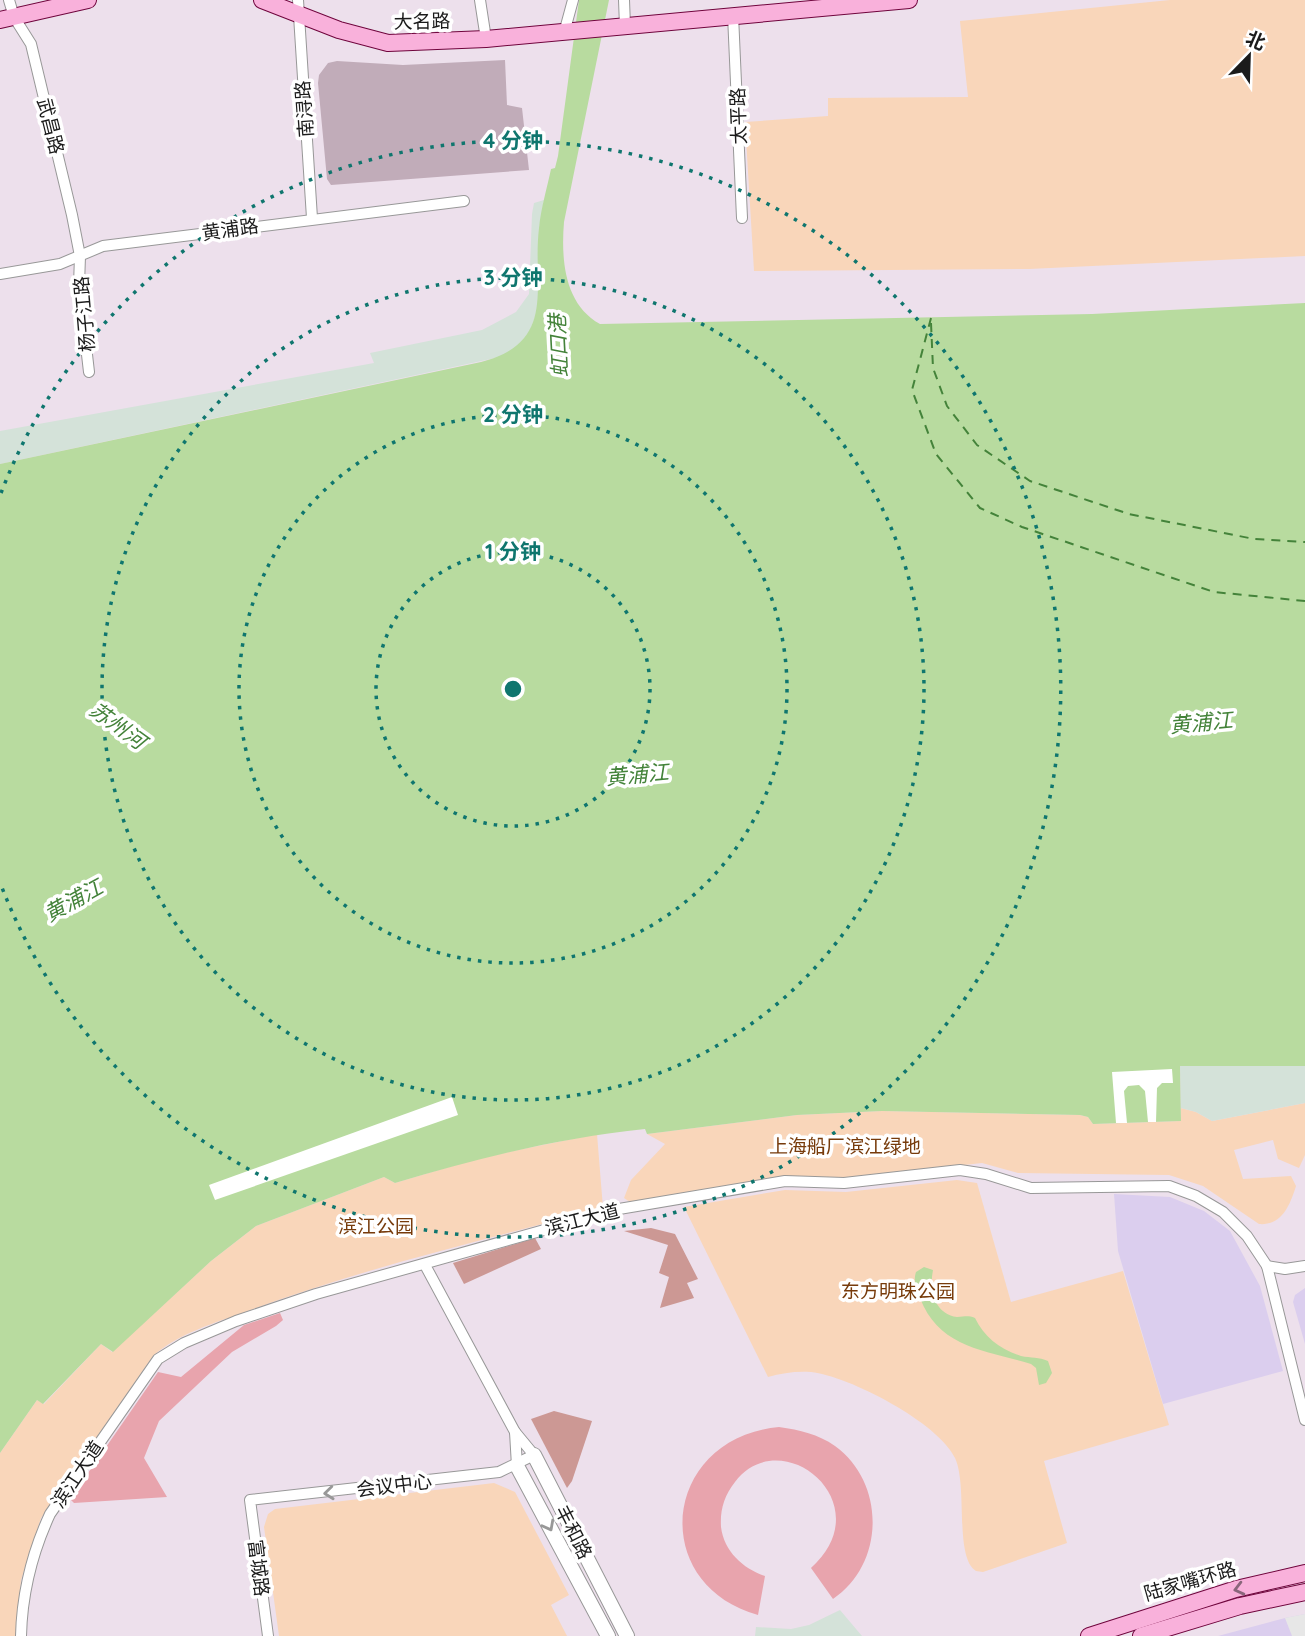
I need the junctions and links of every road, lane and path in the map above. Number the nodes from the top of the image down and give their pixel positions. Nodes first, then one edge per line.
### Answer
1 (9, 0) edge
2 (88, 0) edge
3 (262, 0) edge
4 (480, 0) edge
5 (573, 0) edge
6 (624, 0) edge
7 (903, 0) edge
8 (909, 0) edge
9 (298, 7) edge
10 (733, 15) junction
11 (7, 19) edge
12 (617, 27) junction
13 (576, 31) junction
14 (486, 39) junction
15 (464, 201) dead end
16 (312, 218) junction
17 (741, 218) dead end
18 (80, 256) junction
19 (0, 274) edge
20 (89, 372) dead end
21 (425, 1265) junction
22 (1267, 1266) junction
23 (1305, 1266) edge
24 (1305, 1420) edge
25 (515, 1432) junction
26 (534, 1455) junction
27 (517, 1466) junction
28 (250, 1500) joint
29 (1305, 1573) edge
30 (1305, 1592) edge
31 (624, 1635) edge
32 (21, 1636) edge
33 (268, 1636) edge
34 (608, 1636) edge
35 (1089, 1636) edge
36 (1141, 1636) edge

1 - 11 street, 武昌路
2 - 11 main road
3 - 9 main road, 大名路
4 - 14 street
5 - 13 street
6 - 12 street
7 - 8 main road, 大名路
7 - 10 main road, 大名路
9 - 14 main road, 大名路
9 - 16 street, 南浔路
10 - 12 main road, 大名路
10 - 17 street, 太平路
11 - 18 street, 武昌路
12 - 13 main road, 大名路
13 - 14 main road, 大名路
15 - 16 street, 黄浦路
16 - 18 street, 黄浦路
18 - 19 street, 黄浦路
18 - 20 street, 杨子江路
21 - 22 street, 滨江大道
21 - 25 street, 丰和路
21 - 32 street, 滨江大道
22 - 23 street
22 - 24 street, 滨江大道
25 - 26 street, 丰和路
25 - 27 street, 丰和路
26 - 27 street, 会议中心
26 - 31 street, 丰和路
27 -> 28 street, 会议中心
27 -> 34 street, 丰和路
28 - 33 street, 富城路
29 -> 35 main road, 陆家嘴环路
30 - 36 main road, 陆家嘴环路

